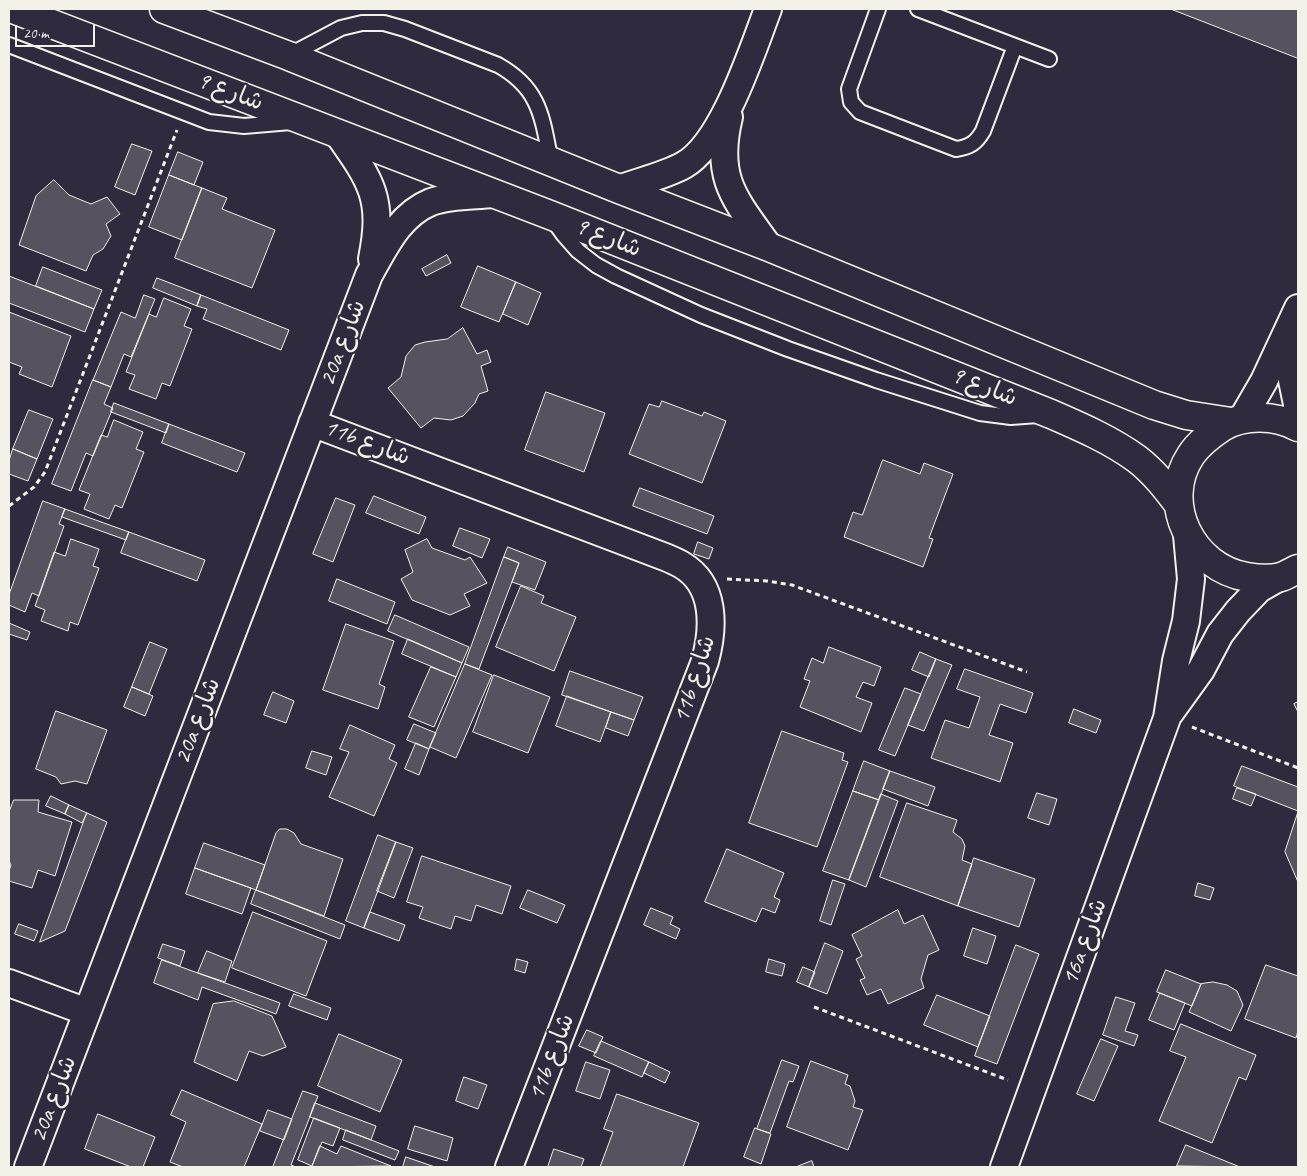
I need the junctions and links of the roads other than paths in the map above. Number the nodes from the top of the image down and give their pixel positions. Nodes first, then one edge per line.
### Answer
1 (13, 9) edge
2 (164, 9) edge
3 (768, 9) edge
4 (878, 9) edge
5 (918, 9) edge
6 (215, 19) edge
7 (9, 45) edge
8 (1015, 46) junction
9 (289, 56) junction
10 (1049, 60) dead end
11 (735, 92) junction
12 (306, 121) junction
13 (338, 134) junction
14 (551, 162) junction
15 (619, 189) junction
16 (493, 194) junction
17 (550, 215) junction
18 (769, 247) junction
19 (369, 275) junction
20 (1298, 309) edge
21 (1298, 409) edge
22 (1051, 414) junction
23 (1236, 421) junction
24 (312, 423) junction
25 (1298, 427) edge
26 (1179, 505) junction
27 (1188, 535) junction
28 (1289, 573) edge
29 (1167, 718) junction
30 (9, 983) edge
31 (87, 1012) junction
32 (29, 1167) edge
33 (509, 1167) edge
34 (1004, 1167) edge

1 - 12 street, شارع 9
2 - 6 street, شارع 9
3 - 11 street
4 - 8 lane
5 - 8 lane
6 - 9 street, شارع 9
7 - 12 lane
8 - 10 lane
9 - 14 street, شارع 9
9 - 14 lane
11 - 15 street
11 - 18 street
12 - 13 street, شارع 9
13 - 16 street, شارع 9
13 - 19 street, 20a شارع
14 - 15 street, شارع 9
15 - 18 street, شارع 9
16 - 17 street, شارع 9
16 - 19 street, 20a شارع
17 - 22 street, شارع 9
17 - 22 lane
18 - 23 street, شارع 9
19 - 24 street, 20a شارع
20 - 21 street
20 - 23 street
22 - 26 street, شارع 9
23 - 25 street, شارع 9
23 - 26 street
24 - 31 street, 20a شارع
24 - 33 street, 11b شارع
26 - 27 street
27 - 28 street
27 - 29 street, 16a شارع
28 - 29 street, 16a شارع
29 - 34 street, 16a شارع
30 - 31 street
31 - 32 street, 20a شارع

